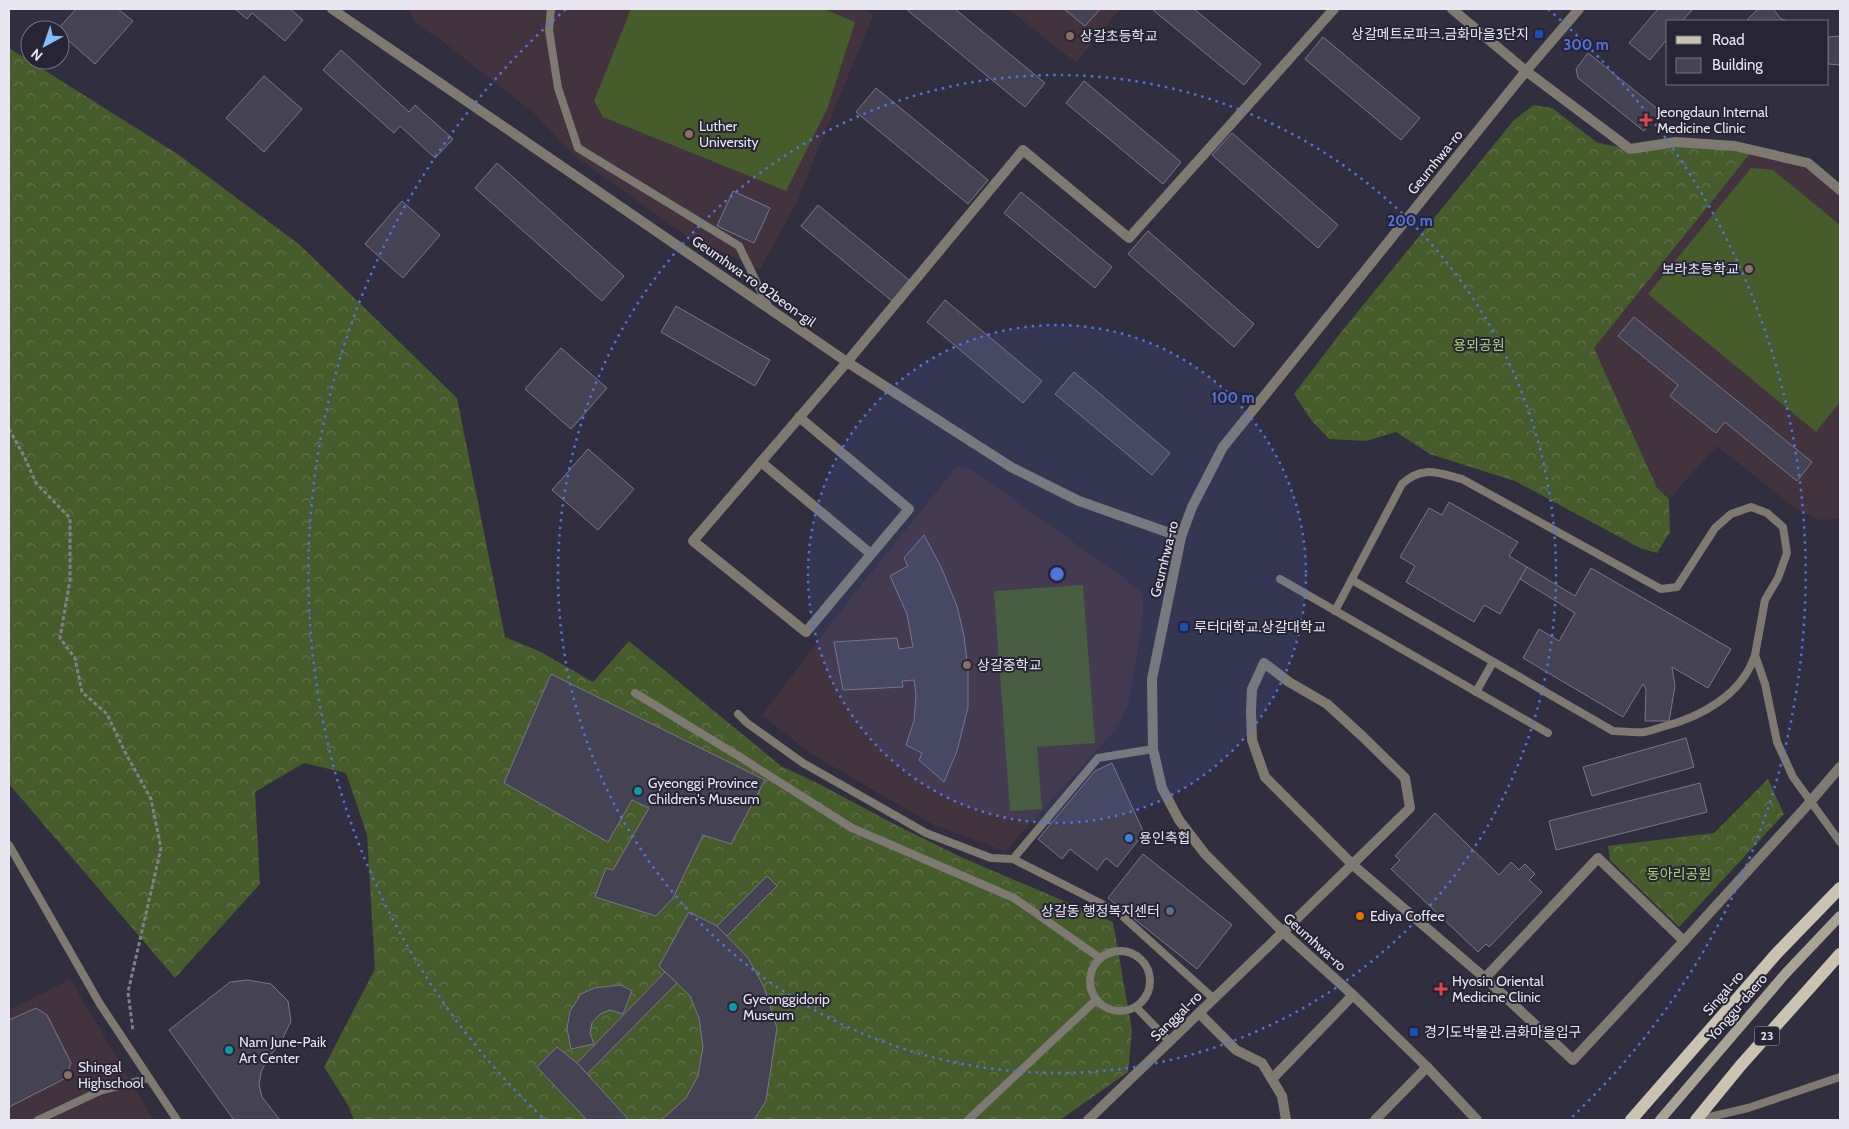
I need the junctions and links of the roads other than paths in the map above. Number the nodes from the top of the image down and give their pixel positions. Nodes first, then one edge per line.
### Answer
1 (332, 9) edge
2 (551, 9) edge
3 (1334, 9) edge
4 (1452, 9) edge
5 (1579, 9) edge
6 (1526, 70) junction
7 (1840, 190) edge
8 (769, 308) junction
9 (847, 362) junction
10 (799, 417) junction
11 (761, 462) junction
12 (1181, 537) junction
13 (871, 554) junction
14 (1280, 579) dead end
15 (1352, 580) junction
16 (1335, 611) junction
17 (1755, 655) junction
18 (1493, 662) junction
19 (1476, 692) junction
20 (635, 693) dead end
21 (738, 714) dead end
22 (1548, 733) dead end
23 (1153, 749) junction
24 (1840, 767) edge
25 (1810, 801) junction
26 (1840, 842) edge
27 (9, 845) edge
28 (1013, 859) junction
29 (1353, 865) junction
30 (1840, 888) edge
31 (1840, 916) edge
32 (1283, 932) junction
33 (1684, 941) junction
34 (1840, 954) edge
35 (1100, 958) junction
36 (1485, 978) junction
37 (1353, 995) junction
38 (1214, 999) junction
39 (1096, 1000) junction
40 (1136, 1007) junction
41 (1199, 1013) junction
42 (1169, 1041) junction
43 (1427, 1067) junction
44 (1840, 1077) edge
45 (149, 1078) junction
46 (1272, 1079) junction
47 (38, 1120) edge
48 (176, 1120) edge
49 (968, 1120) edge
50 (1088, 1120) edge
51 (1286, 1120) edge
52 (1375, 1120) edge
53 (1477, 1120) edge
54 (1631, 1120) edge
55 (1660, 1120) edge
56 (1696, 1120) edge

1 - 8 street, Geumhwa-ro 82beon-gil
2 - 8 lane
3 - 9 street
4 - 6 street
5 - 6 street, Geumhwa-ro
6 - 7 street
6 - 12 street, Geumhwa-ro
8 - 9 street, Geumhwa-ro 82beon-gil
9 - 10 street
9 - 12 street, Geumhwa-ro 82beon-gil
10 - 11 street
10 - 13 street
11 - 13 street
11 - 13 street
12 - 23 street, Geumhwa-ro
14 - 16 lane
15 - 16 lane
15 - 17 lane
15 - 18 lane
16 - 19 lane
17 - 18 lane
17 - 25 lane
18 - 19 lane
19 - 22 lane
20 - 35 lane
21 - 28 lane
23 - 28 lane
23 - 32 street, Geumhwa-ro
24 - 25 street
25 - 26 lane
25 - 33 street
27 - 45 lane
28 - 38 lane
29 - 29 street
29 - 32 street, Sanggal-ro
29 - 36 street
30 - 54 main road, Singal-ro
31 - 55 main road, Yonggu-daero / 23
32 - 37 street, Geumhwa-ro
32 - 38 street, Sanggal-ro
33 - 36 street
33 - 36 street
34 - 56 main road, 23
35 - 39 lane
35 - 40 lane
37 - 43 street, Geumhwa-ro
37 - 46 street
38 - 41 street, Sanggal-ro
39 - 40 lane
39 - 49 lane
40 - 42 lane
41 - 42 street, Sanggal-ro
41 - 46 street
42 - 50 street, Sanggal-ro
43 - 52 street
43 - 53 street, Geumhwa-ro
44 - 56 lane
45 - 47 lane
45 - 48 lane
46 - 51 street

